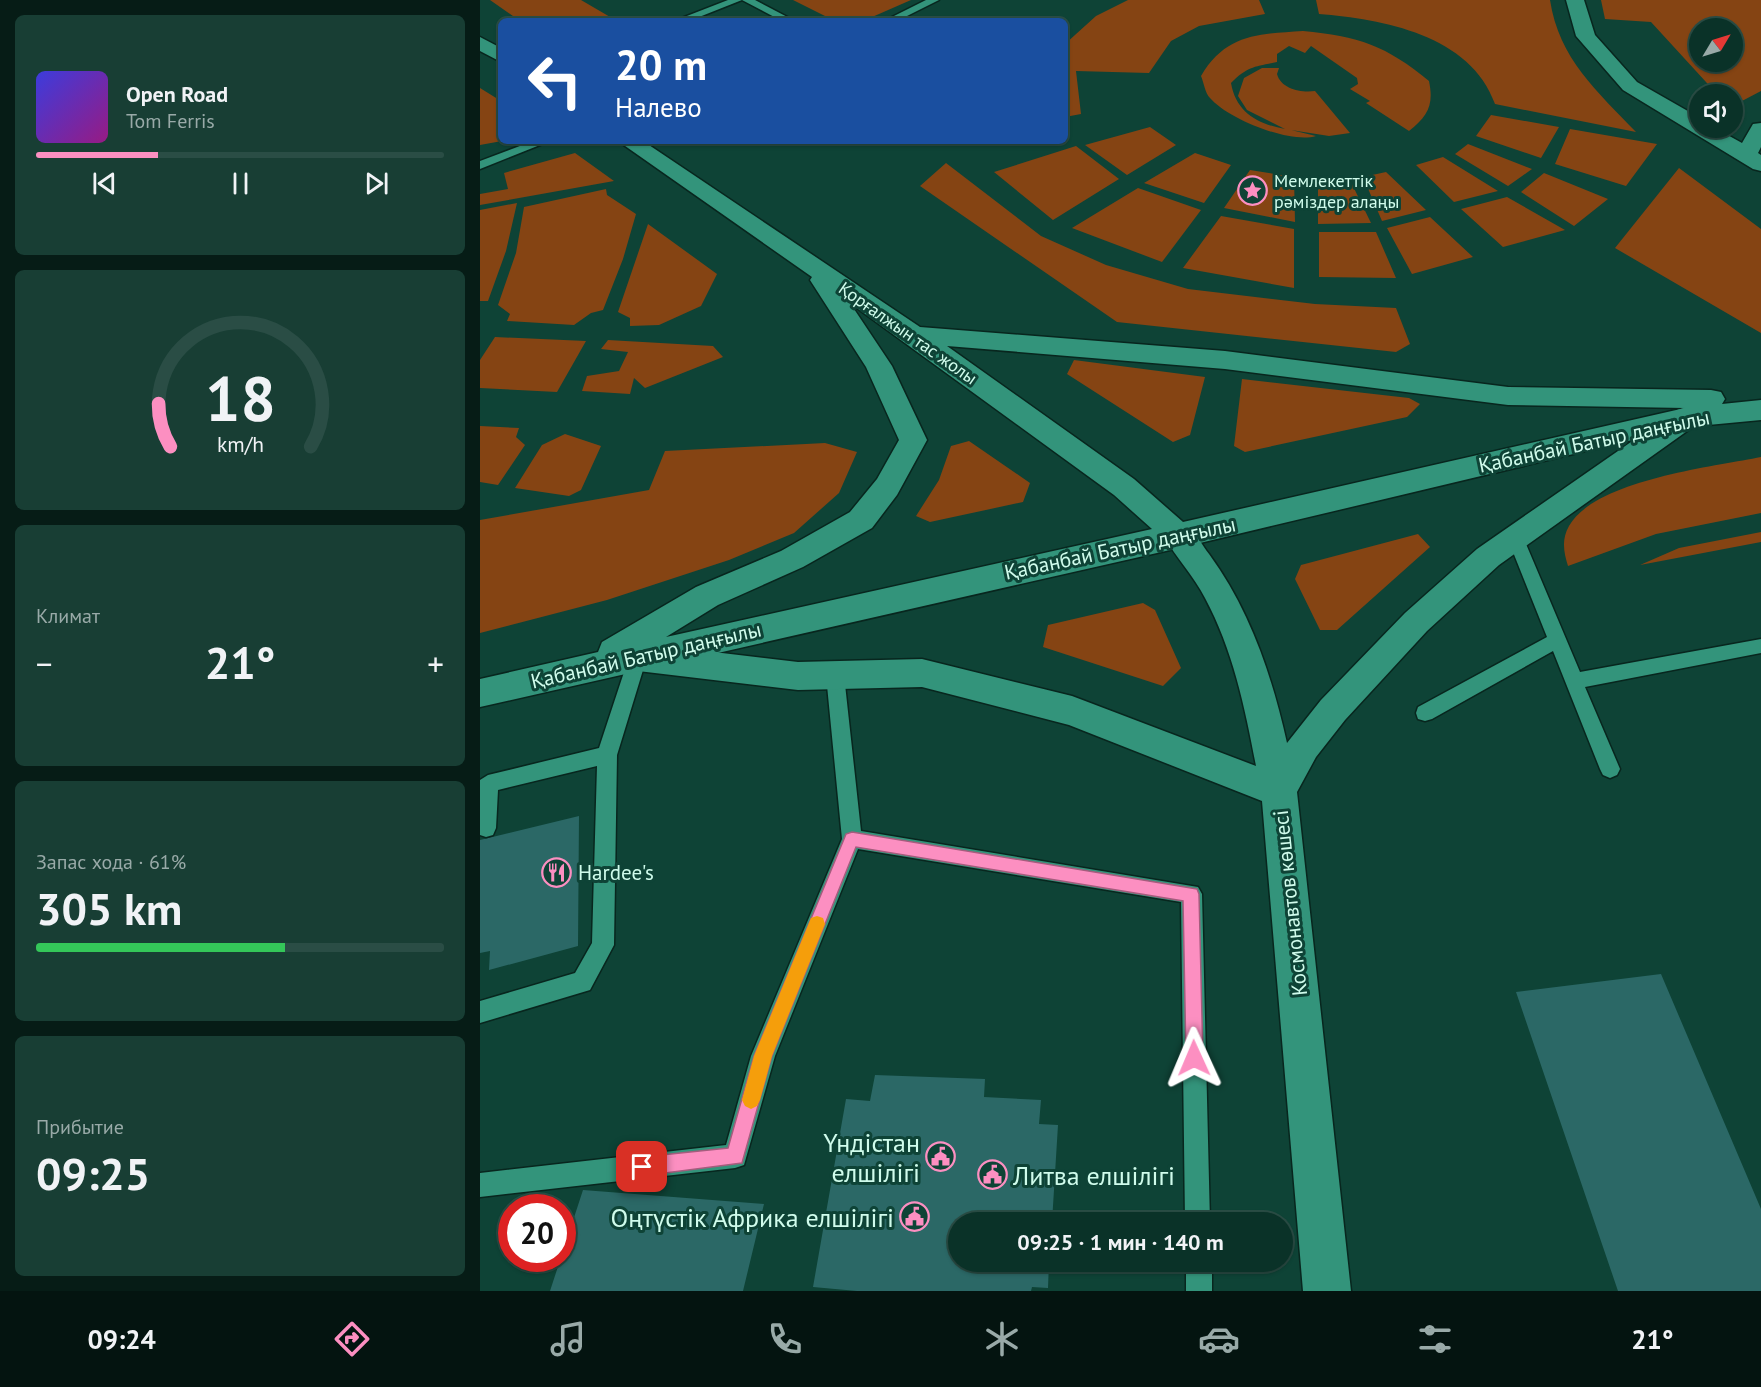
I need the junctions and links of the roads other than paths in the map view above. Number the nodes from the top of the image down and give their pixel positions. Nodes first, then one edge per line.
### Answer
1 (736, 0) edge
2 (747, 0) edge
3 (934, 0) edge
4 (1575, 0) edge
5 (688, 18) edge
6 (784, 18) edge
7 (895, 18) edge
8 (480, 43) edge
9 (498, 55) edge
10 (1689, 121) edge
11 (1761, 129) edge
12 (1719, 138) edge
13 (536, 144) edge
14 (633, 144) edge
15 (1754, 159) edge
16 (480, 165) edge
17 (813, 266) junction
18 (914, 335) junction
19 (1761, 401) edge
20 (1761, 410) edge
21 (1687, 417) junction
22 (1179, 536) junction
23 (1515, 537) junction
24 (1557, 640) junction
25 (1761, 645) edge
26 (638, 657) junction
27 (588, 668) junction
28 (835, 675) junction
29 (1574, 681) junction
30 (480, 693) edge
31 (1425, 712) dead end
32 (607, 755) junction
33 (1610, 769) dead end
34 (1279, 791) junction
35 (486, 828) dead end
36 (852, 839) junction
37 (480, 1012) edge
38 (480, 1185) edge
39 (1198, 1212) edge
40 (1199, 1272) edge
41 (1199, 1291) edge
42 (1327, 1291) edge

1 - 5 lane
2 - 6 lane
3 - 7 lane
4 - 10 main road
8 - 9 main road
11 - 15 main road
12 - 15 main road
13 - 16 lane
14 - 17 main road, Қорғалжын тас жолы
17 - 18 main road, Қорғалжын тас жолы
17 - 27 main road
18 - 19 main road
18 - 22 main road, Қорғалжын тас жолы
20 - 21 main road, Қабанбай Батыр даңғылы
21 - 22 main road, Қабанбай Батыр даңғылы
21 - 23 main road
22 - 26 main road, Қабанбай Батыр даңғылы
22 - 34 main road, Космонавтов көшесі
23 - 24 lane
23 - 34 main road
24 - 29 lane
24 - 31 lane
25 - 29 lane
26 - 27 main road, Қабанбай Батыр даңғылы
26 - 28 main road
26 - 32 lane
27 - 30 main road, Қабанбай Батыр даңғылы
28 - 34 main road
28 - 36 lane
29 - 33 lane
32 - 35 lane
32 - 37 lane
34 - 42 main road, Космонавтов көшесі
36 - 38 lane
36 - 39 lane
40 - 41 lane

